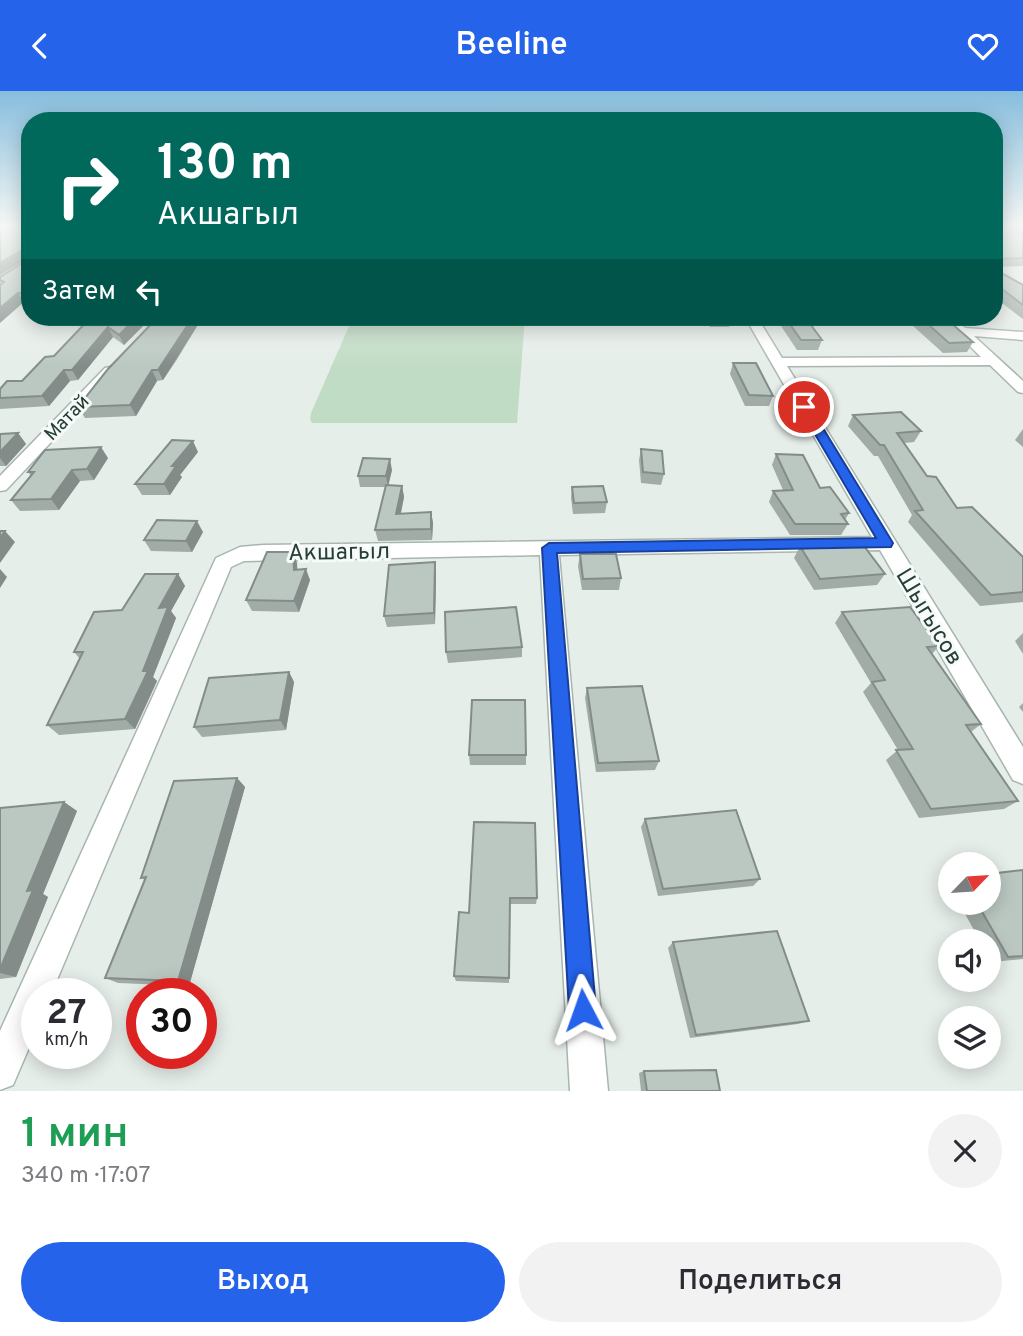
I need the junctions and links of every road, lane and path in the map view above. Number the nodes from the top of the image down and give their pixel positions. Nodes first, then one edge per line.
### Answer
1 (756, 326) edge
2 (957, 326) edge
3 (964, 332) junction
4 (1023, 337) edge
5 (124, 356) edge
6 (993, 361) junction
7 (777, 362) junction
8 (1023, 389) edge
9 (0, 487) edge
10 (886, 543) junction
11 (549, 548) junction
12 (1023, 771) edge
13 (0, 1072) edge
14 (589, 1091) edge

1 - 7 street, Шыгысов
2 - 3 street
3 - 4 street
3 - 6 street
5 - 9 street, Матай
6 - 7 street
6 - 8 street
7 - 10 street, Шыгысов
10 - 11 street, Акшагыл
10 - 12 street, Шыгысов
11 - 13 street, Акшагыл
11 - 14 street

